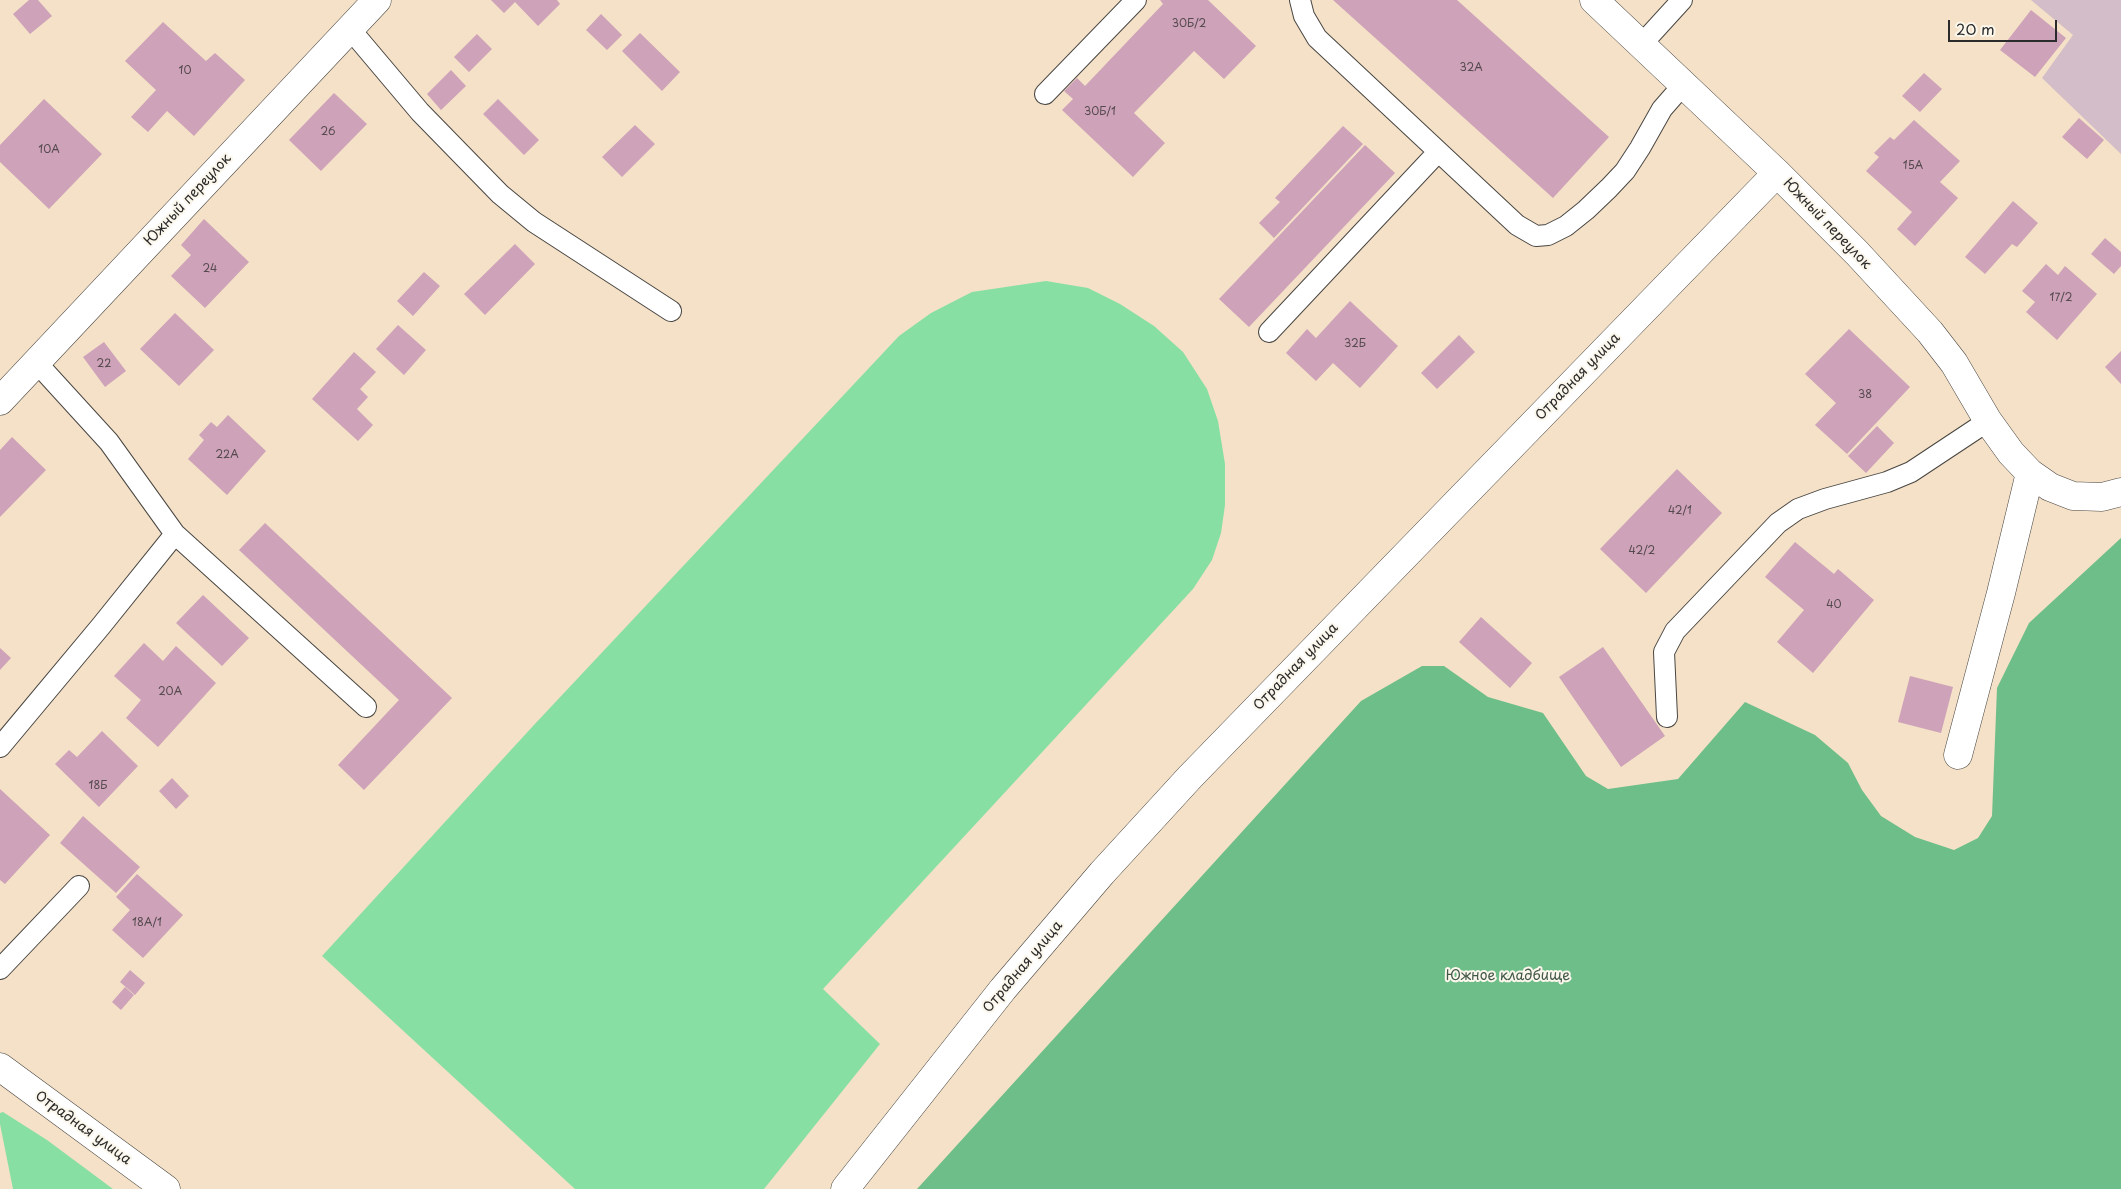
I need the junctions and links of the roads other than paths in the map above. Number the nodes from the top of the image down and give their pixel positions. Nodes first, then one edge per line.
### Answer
1 (377, 0) edge
2 (1136, 0) edge
3 (1300, 0) edge
4 (1594, 0) edge
5 (1682, 0) edge
6 (350, 29) junction
7 (1641, 45) junction
8 (1683, 85) junction
9 (1045, 94) dead end
10 (1438, 152) junction
11 (1777, 173) junction
12 (671, 311) dead end
13 (1269, 332) dead end
14 (36, 362) junction
15 (0, 401) edge
16 (1988, 420) junction
17 (2030, 472) junction
18 (2121, 492) edge
19 (175, 534) junction
20 (366, 707) dead end
21 (1667, 717) dead end
22 (0, 747) edge
23 (1958, 755) dead end
24 (79, 886) dead end
25 (0, 970) edge
26 (0, 1067) edge
27 (166, 1189) edge
28 (845, 1189) edge

1 - 6 street, Южный переулок
2 - 9 lane
3 - 10 lane
4 - 7 street, Южный переулок
5 - 7 lane
6 - 12 lane
6 - 14 street, Южный переулок
7 - 8 street, Южный переулок
8 - 10 lane
8 - 11 street, Южный переулок
10 - 13 lane
11 - 16 street, Южный переулок
11 - 28 street, Отрадная улица
14 - 15 street, Южный переулок
14 - 19 lane
16 - 17 street, Южный переулок
16 - 21 lane
17 - 18 street, Южный переулок
17 - 23 street
19 - 20 lane
19 - 22 lane
24 - 25 lane
26 - 27 street, Отрадная улица

